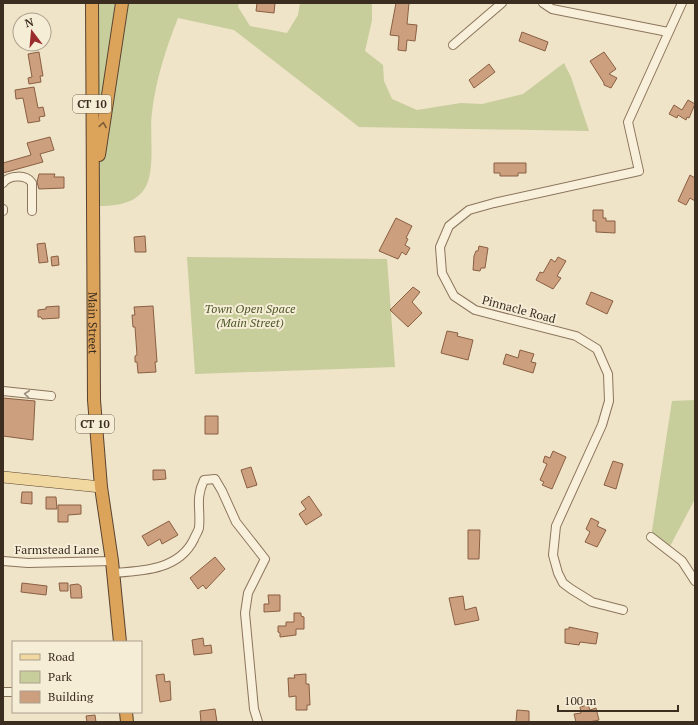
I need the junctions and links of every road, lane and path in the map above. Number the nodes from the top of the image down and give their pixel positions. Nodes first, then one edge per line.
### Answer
1 (92, 3) edge
2 (122, 3) edge
3 (502, 3) edge
4 (544, 3) edge
5 (682, 3) edge
6 (668, 32) junction
7 (453, 45) dead end
8 (3, 184) edge
9 (93, 206) junction
10 (32, 211) dead end
11 (3, 391) edge
12 (51, 396) dead end
13 (3, 477) edge
14 (101, 487) junction
15 (651, 536) dead end
16 (3, 560) edge
17 (112, 561) junction
18 (113, 573) junction
19 (695, 581) edge
20 (623, 610) dead end
21 (120, 641) edge
22 (258, 722) edge

1 - 9 highway, Main Street / CT 10
9 -> 2 highway
3 - 7 street
4 - 6 street
5 - 6 street, Pinnacle Road
6 - 20 street, Pinnacle Road
8 - 10 street
9 - 14 highway, Main Street / CT 10
12 -> 11 street
13 - 14 main road
14 - 17 highway, Main Street / CT 10
15 - 19 street
16 - 17 street, Farmstead Lane
17 - 18 highway, Main Street / CT 10
18 - 21 highway, Main Street / CT 10
18 - 22 street

